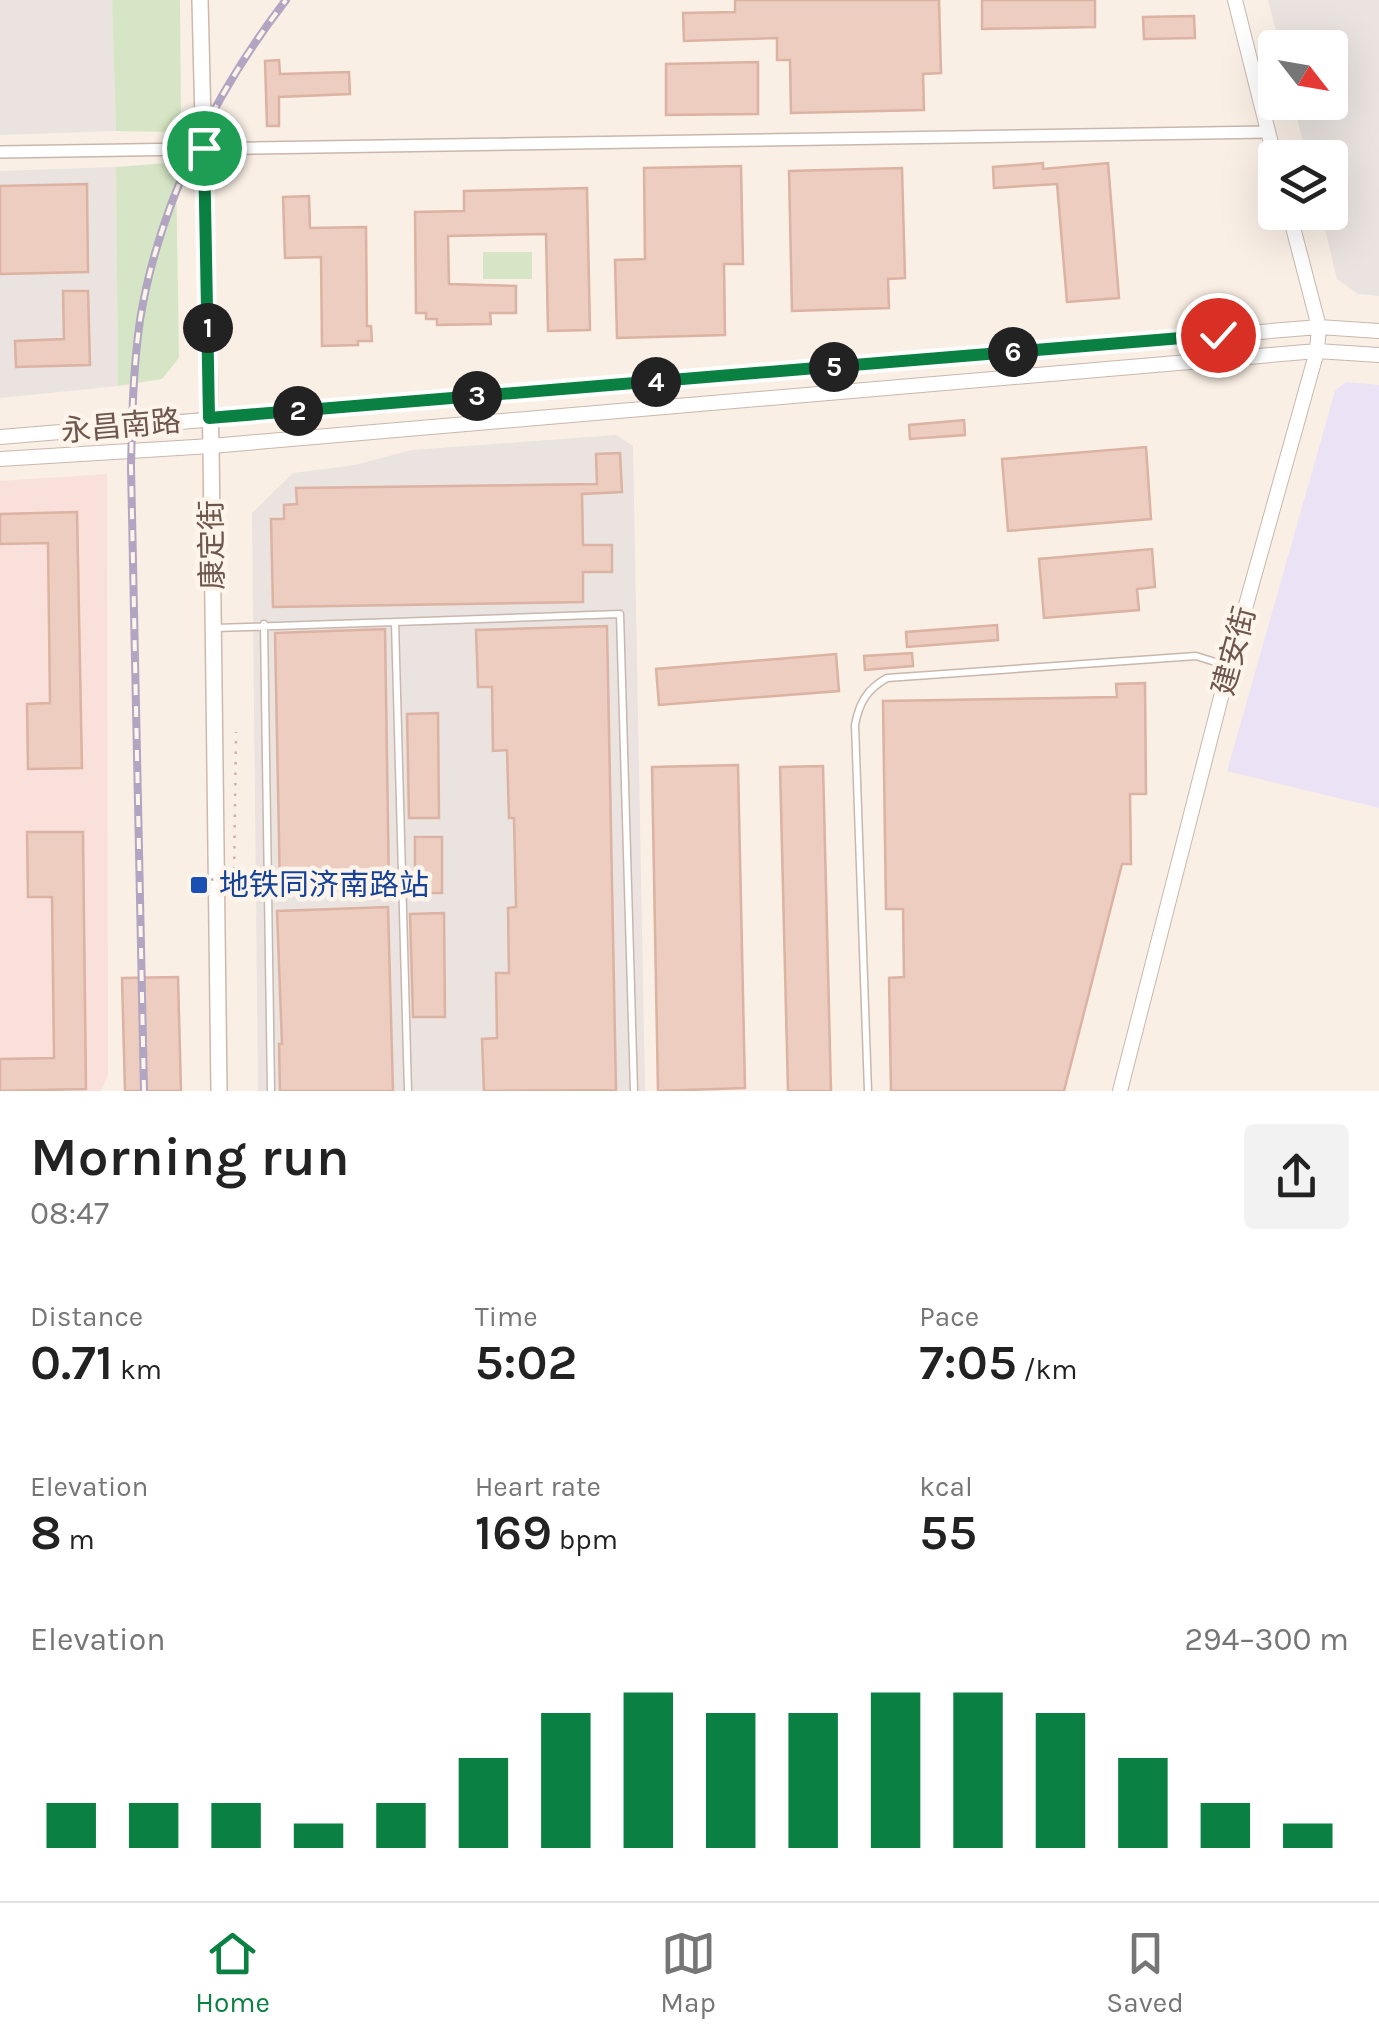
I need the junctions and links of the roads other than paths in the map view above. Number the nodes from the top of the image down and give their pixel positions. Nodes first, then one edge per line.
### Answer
1 (200, 0) edge
2 (1235, 0) edge
3 (1268, 132) junction
4 (1270, 140) edge
5 (204, 148) junction
6 (0, 152) edge
7 (1294, 230) edge
8 (1318, 327) junction
9 (1379, 331) edge
10 (1317, 351) junction
11 (1379, 355) edge
12 (209, 418) junction
13 (0, 437) edge
14 (211, 446) junction
15 (0, 459) edge
16 (395, 622) junction
17 (264, 624) junction
18 (214, 628) junction
19 (1229, 666) junction
20 (219, 1091) edge
21 (271, 1091) edge
22 (408, 1091) edge
23 (634, 1091) edge
24 (868, 1091) edge
25 (1120, 1091) edge

1 - 5 main road, 康定街
2 - 3 street
3 - 4 street
3 - 5 street
5 - 6 street
5 - 12 main road, 康定街
7 - 8 street, 建安街
8 - 9 street, 永昌南路
8 - 10 street, 建安街
8 - 12 street, 永昌南路
10 - 11 street, 永昌南路
10 - 14 street, 永昌南路
10 - 19 street, 建安街
12 - 13 street, 永昌南路
12 - 14 main road, 康定街
14 - 15 street, 永昌南路
14 - 18 main road, 康定街
16 - 17 lane
16 - 22 lane
16 - 23 lane
17 - 18 lane
17 - 21 lane
18 - 20 main road, 康定街
19 - 24 lane
19 - 25 street, 建安街

